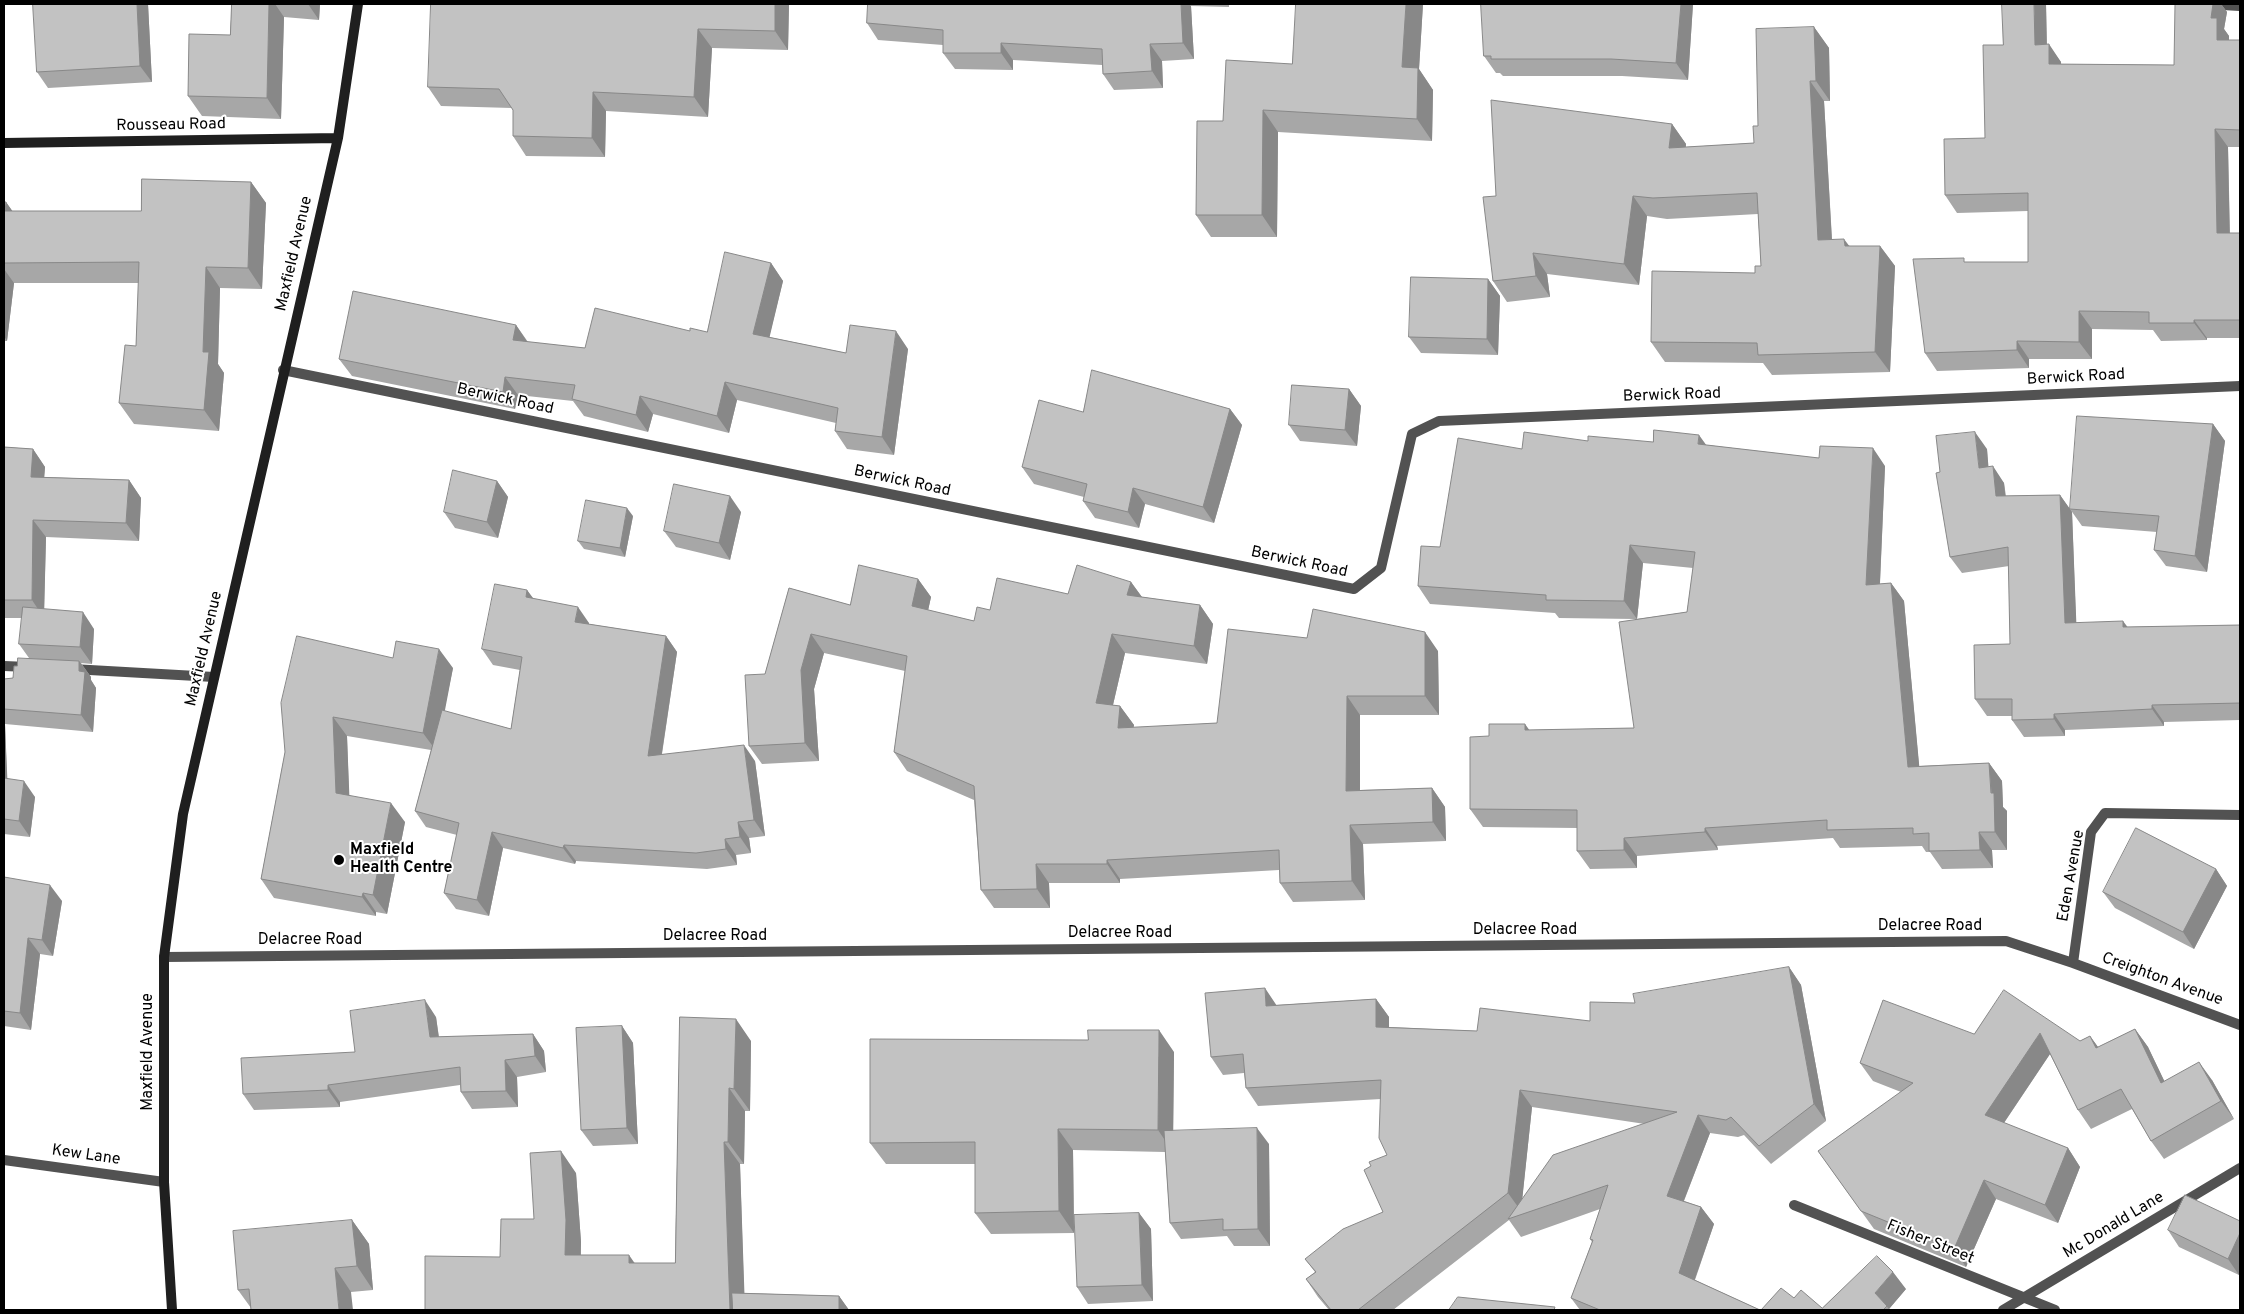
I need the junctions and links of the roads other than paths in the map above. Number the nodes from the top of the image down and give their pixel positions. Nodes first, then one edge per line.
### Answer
1 (358, 4) edge
2 (2205, 4) edge
3 (2240, 6) edge
4 (338, 138) junction
5 (4, 143) edge
6 (283, 370) junction
7 (2240, 386) edge
8 (4, 666) edge
9 (42, 668) edge
10 (61, 669) edge
11 (214, 677) junction
12 (2240, 815) edge
13 (164, 957) junction
14 (2073, 963) junction
15 (2240, 1025) edge
16 (4, 1160) edge
17 (2240, 1168) edge
18 (164, 1182) junction
19 (1794, 1205) dead end
20 (2025, 1297) junction
21 (172, 1310) edge
22 (2003, 1310) edge
23 (2055, 1310) edge

1 - 4 main road, Maxfield Avenue
2 - 3 street
4 - 5 main road, Rousseau Road
4 - 6 main road, Maxfield Avenue
6 - 7 street, Berwick Road
6 - 11 main road, Maxfield Avenue
8 - 9 street
10 - 11 street
11 - 13 main road, Maxfield Avenue
12 - 14 street, Eden Avenue
13 - 14 street, Delacree Road
13 - 18 main road, Maxfield Avenue
14 - 15 street, Creighton Avenue
16 - 18 street, Kew Lane
17 - 20 street, Mc Donald Lane
18 - 21 main road, Maxfield Avenue
19 - 20 street, Fisher Street
20 - 22 street, Mc Donald Lane
20 - 23 street, Fisher Street

